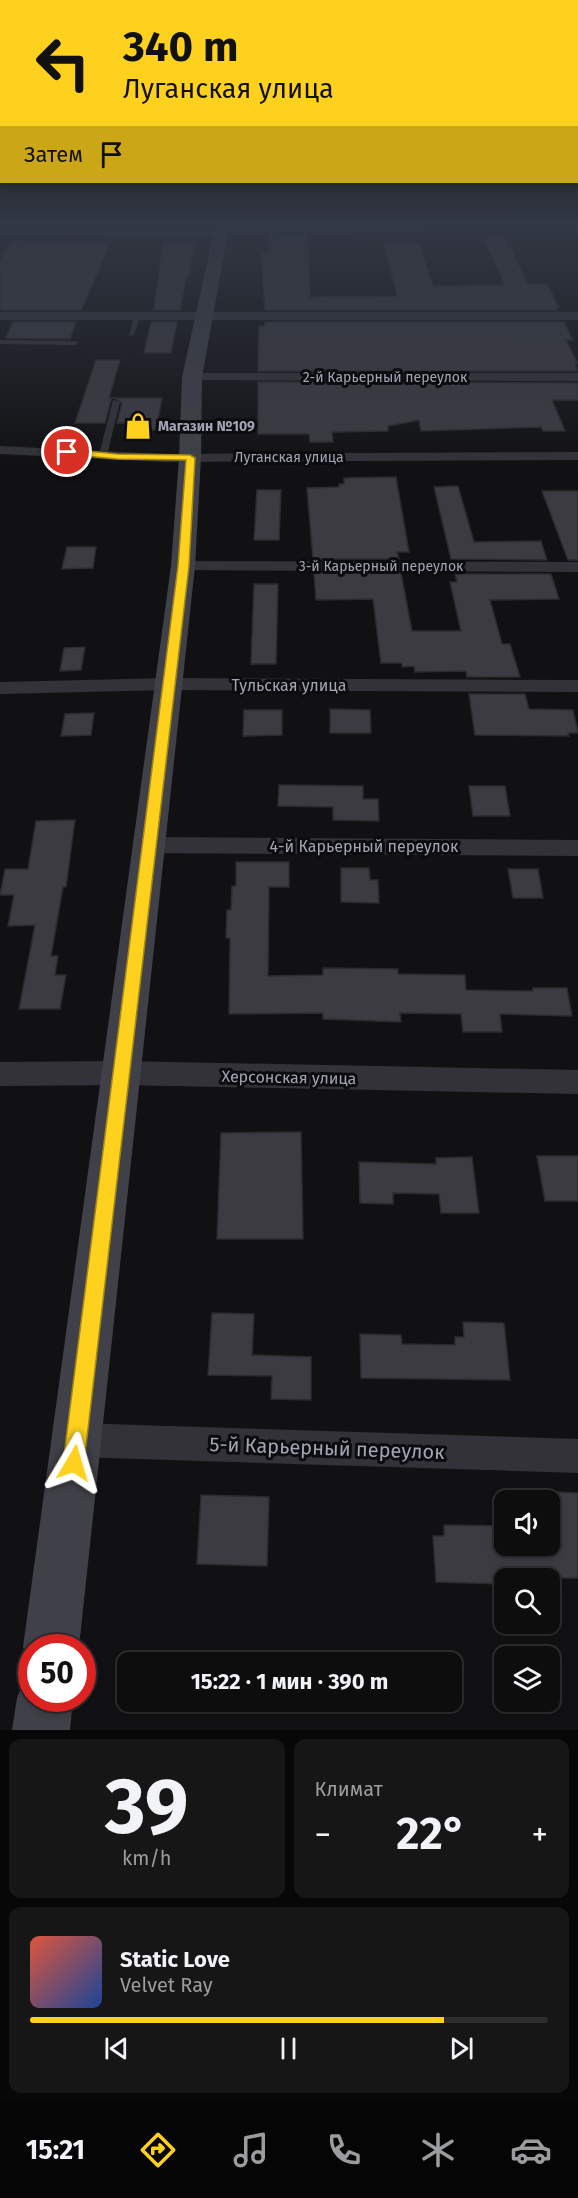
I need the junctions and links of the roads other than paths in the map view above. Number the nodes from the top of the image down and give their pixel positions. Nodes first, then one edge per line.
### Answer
1 (208, 308) edge
2 (0, 316) edge
3 (137, 316) junction
4 (206, 316) junction
5 (578, 316) edge
6 (131, 335) dead end
7 (0, 342) edge
8 (75, 343) dead end
9 (578, 377) edge
10 (192, 378) junction
11 (116, 402) dead end
12 (0, 450) edge
13 (103, 455) junction
14 (578, 456) edge
15 (190, 458) junction
16 (183, 566) junction
17 (578, 567) edge
18 (169, 684) junction
19 (578, 686) edge
20 (0, 688) edge
21 (149, 845) junction
22 (578, 848) edge
23 (0, 1074) edge
24 (121, 1074) junction
25 (578, 1082) edge
26 (76, 1440) junction
27 (578, 1456) edge
28 (53, 1634) edge
29 (43, 1712) edge
30 (41, 1730) edge

1 - 4 main road
2 - 3 street
3 - 4 street
3 - 6 lane
4 - 5 street
4 - 10 main road
7 - 8 lane
9 - 10 street, 2-й Карьерный переулок
10 - 15 main road
11 - 13 lane
12 - 13 street, Луганская улица
13 - 15 street, Луганская улица
14 - 15 street, Луганская улица
15 - 16 main road
16 - 17 street, 3-й Карьерный переулок
16 - 18 main road
18 - 19 street, Тульская улица
18 - 20 street, Тульская улица
18 - 21 main road
21 - 22 street, 4-й Карьерный переулок
21 - 24 main road
23 - 24 street, Херсонская улица
24 - 25 street, Херсонская улица
24 - 26 main road
26 - 27 street, 5-й Карьерный переулок
26 - 28 main road
29 - 30 main road

